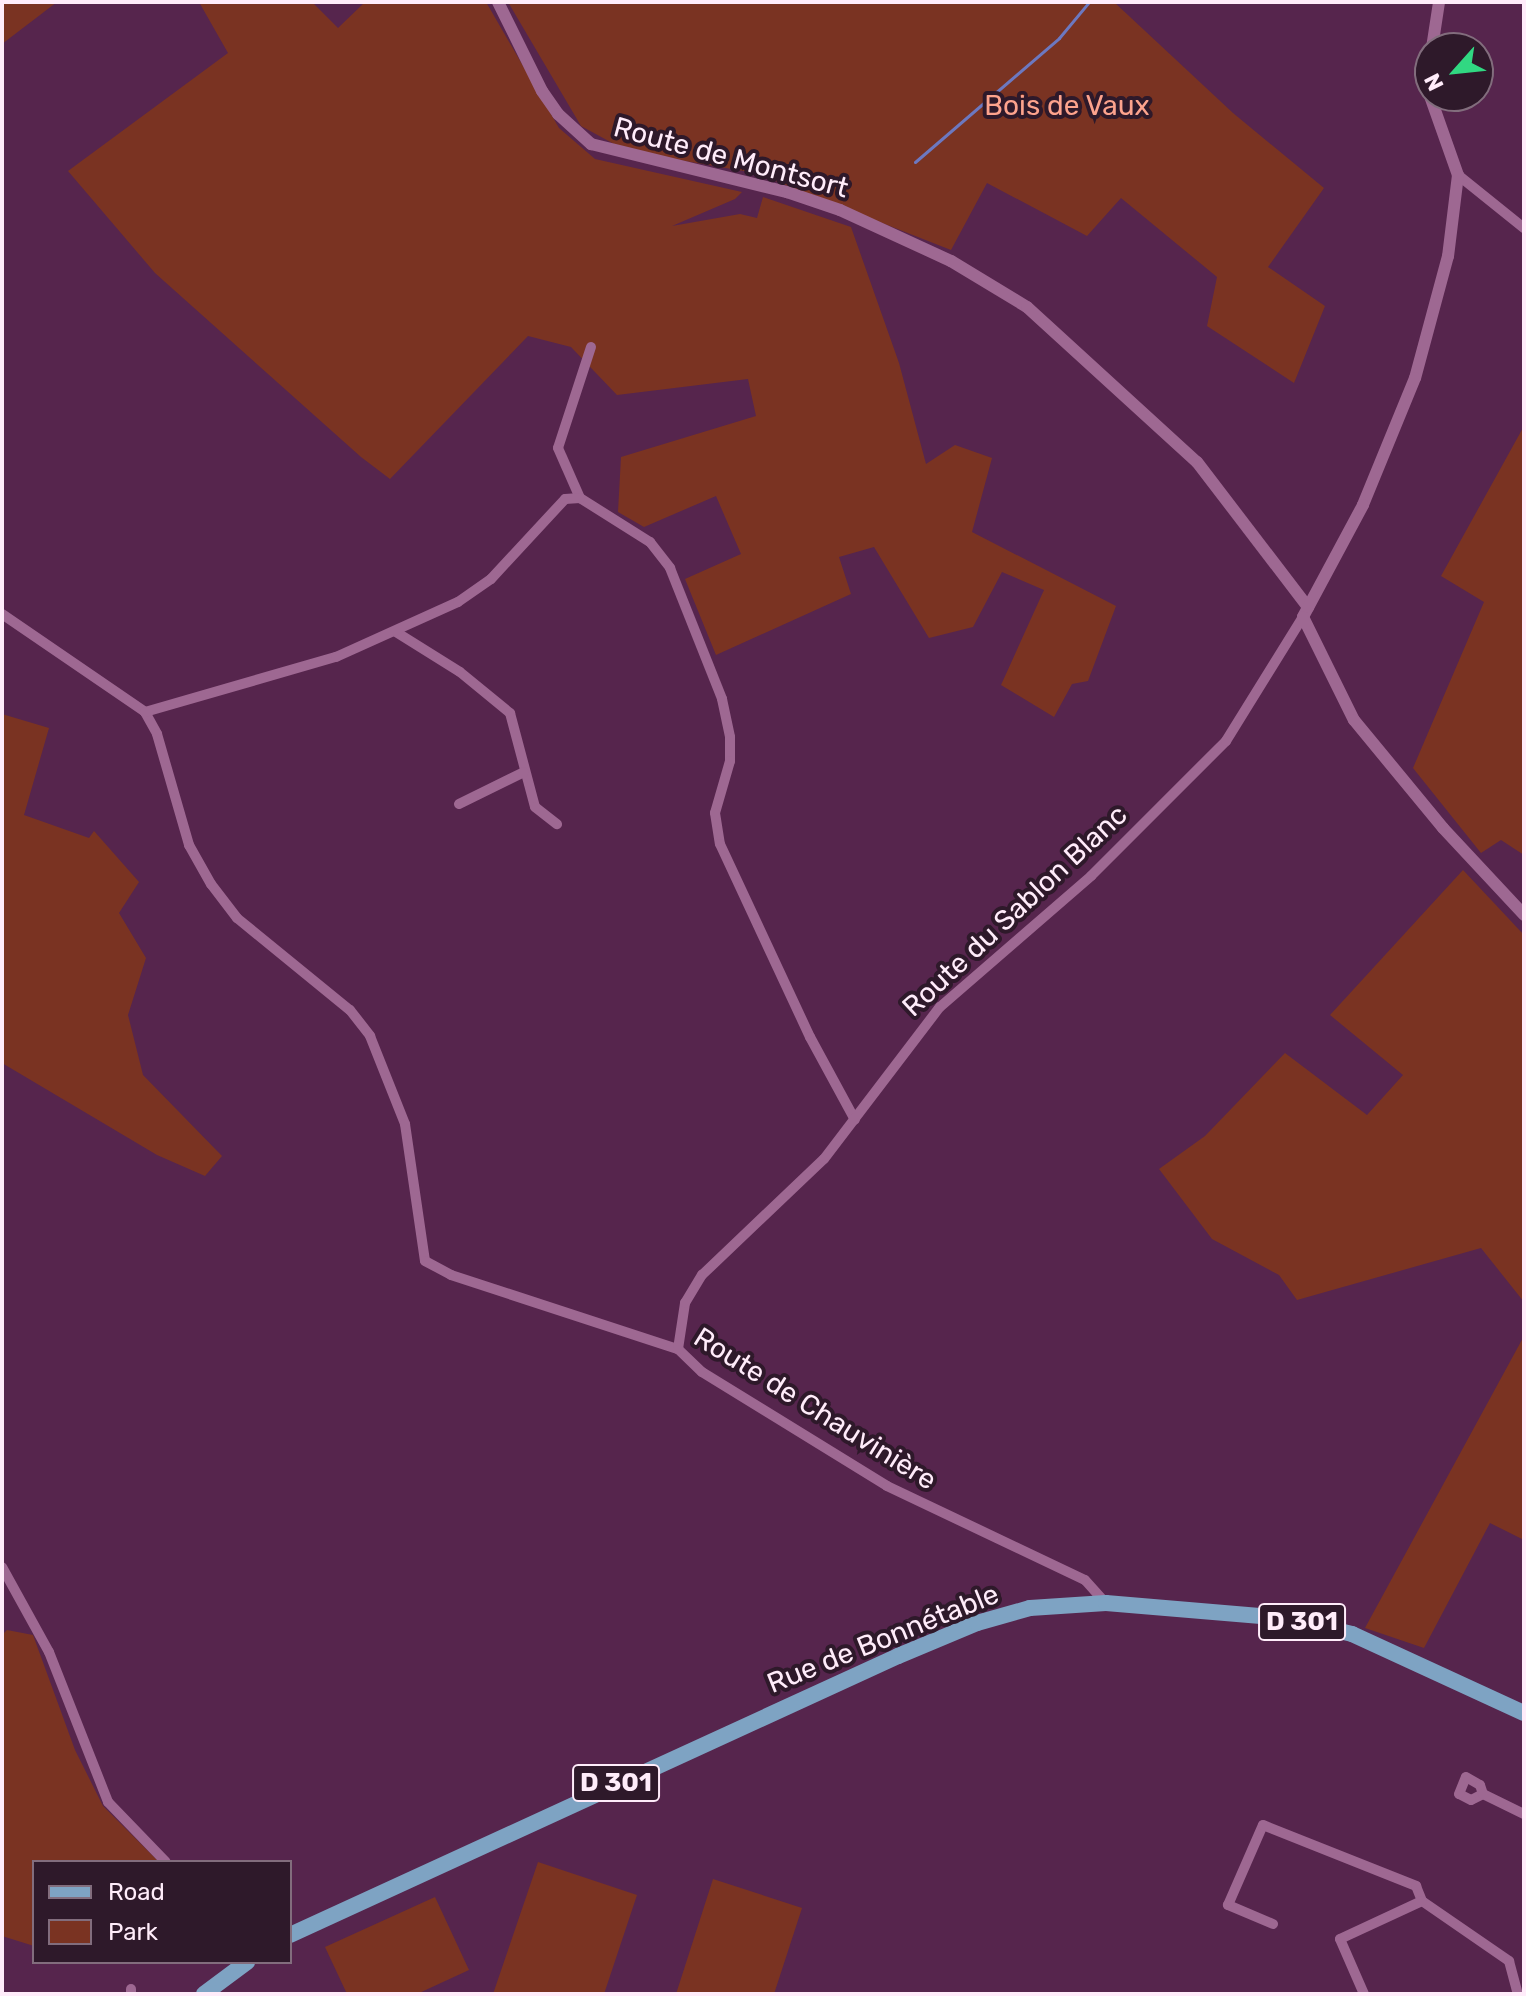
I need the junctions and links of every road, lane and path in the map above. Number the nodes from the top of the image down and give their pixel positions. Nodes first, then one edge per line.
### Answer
1 (498, 2) edge
2 (1439, 2) edge
3 (1434, 32) edge
4 (1436, 112) edge
5 (1458, 175) junction
6 (1524, 228) edge
7 (591, 347) dead end
8 (580, 498) junction
9 (1306, 612) junction
10 (2, 614) edge
11 (396, 632) junction
12 (145, 712) junction
13 (524, 772) junction
14 (459, 804) dead end
15 (557, 824) dead end
16 (1524, 915) edge
17 (855, 1120) junction
18 (678, 1349) junction
19 (2, 1567) edge
20 (1106, 1603) junction
21 (1524, 1713) edge
22 (1483, 1794) dead end
23 (1524, 1814) edge
24 (164, 1860) edge
25 (1422, 1901) junction
26 (1273, 1924) dead end
27 (292, 1934) edge
28 (244, 1964) edge
29 (204, 1994) edge
30 (1364, 1994) edge
31 (1518, 1994) edge

1 - 9 street, Route de Montsort
2 - 3 street
4 - 5 street
5 - 6 street
5 - 9 street
7 - 8 street
8 - 11 street
8 - 17 street
9 - 16 street, Route de Montsort
9 - 17 street, Route du Sablon Blanc
10 - 12 street
11 - 12 street
11 - 13 street
12 - 18 street, Route de Chauvinière
13 - 14 street
13 - 15 street
17 - 18 street, Route du Sablon Blanc
18 - 20 street, Route de Chauvinière
19 - 24 street
20 - 21 main road, Rue de Bonnétable / D 301
20 - 27 main road, Rue de Bonnétable / D 301
22 - 23 street
25 - 26 street
25 - 30 street
25 - 31 street
28 - 29 main road

